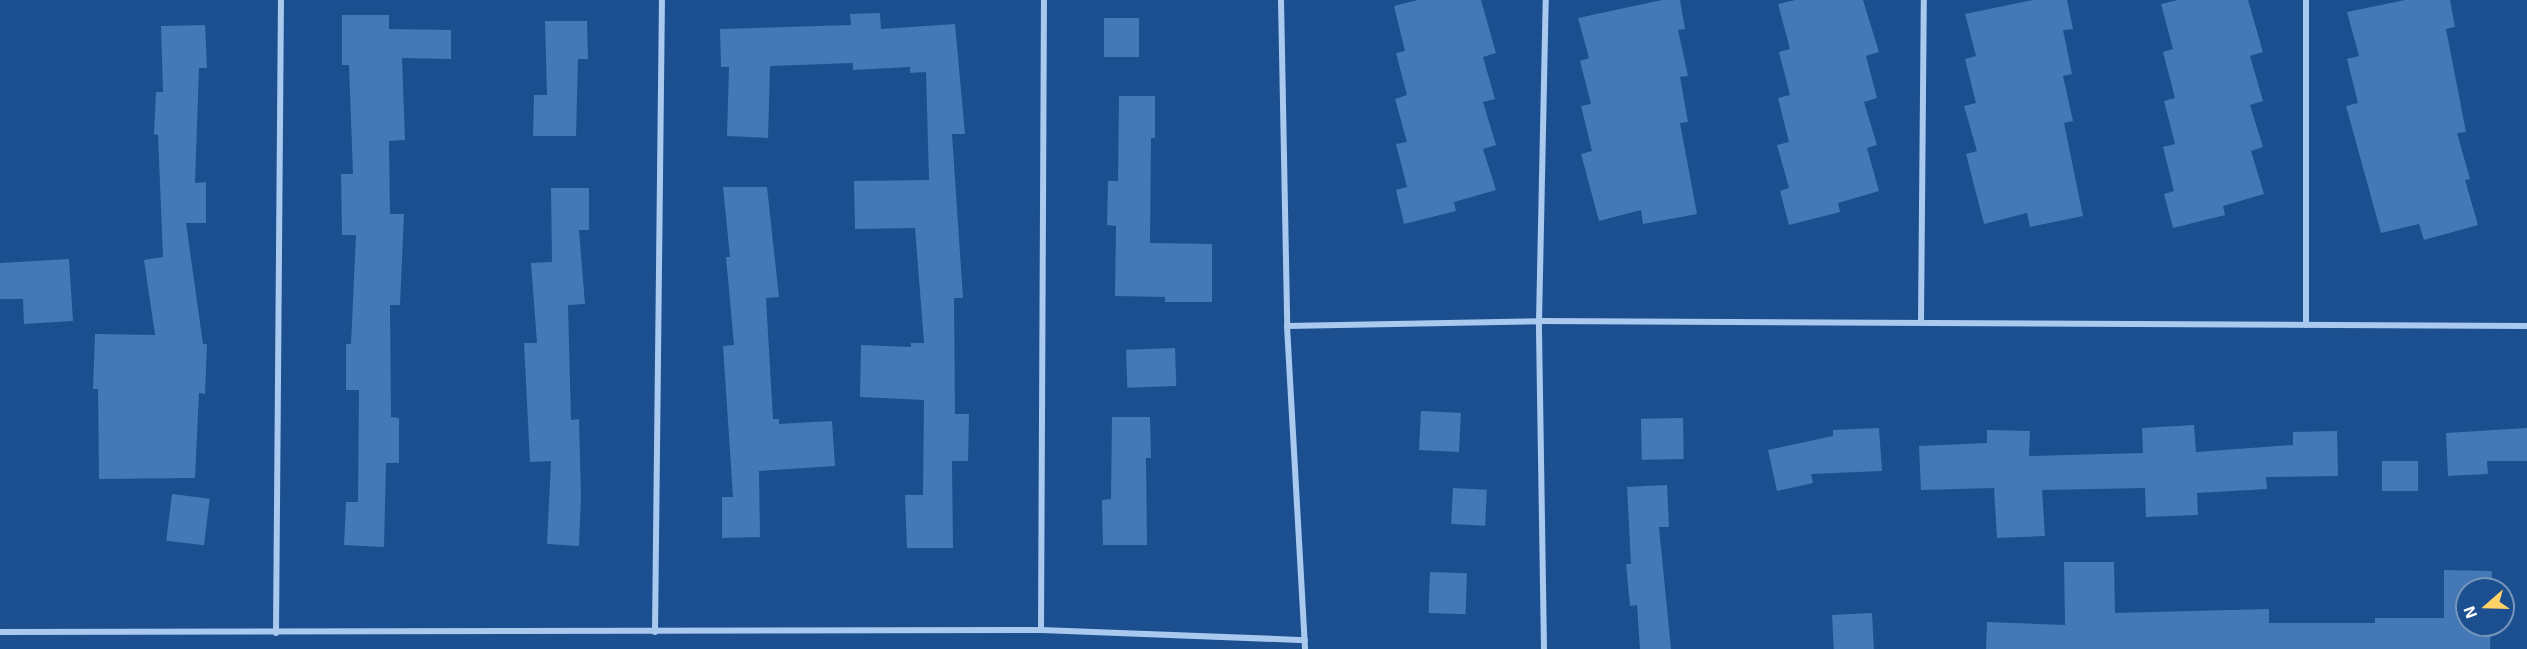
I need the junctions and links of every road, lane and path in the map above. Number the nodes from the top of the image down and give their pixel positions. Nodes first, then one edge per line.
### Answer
1 (280, 0) edge
2 (662, 0) edge
3 (1044, 0) edge
4 (1281, 0) edge
5 (1546, 0) edge
6 (1924, 0) edge
7 (2306, 0) edge
8 (1539, 321) junction
9 (1922, 321) junction
10 (2306, 325) junction
11 (1287, 326) junction
12 (2527, 326) edge
13 (1041, 630) junction
14 (0, 632) edge
15 (655, 632) junction
16 (276, 633) junction
17 (1305, 640) junction
18 (1305, 649) edge
19 (1544, 649) edge

1 - 16 street
2 - 15 street
3 - 13 street
4 - 11 street
5 - 8 street
6 - 9 street
7 - 10 street
8 - 9 street
8 - 11 street
8 - 19 street
9 - 10 street
10 - 12 street
11 - 17 street
13 - 15 street
13 - 17 street
14 - 16 street
15 - 16 street
17 - 18 street

